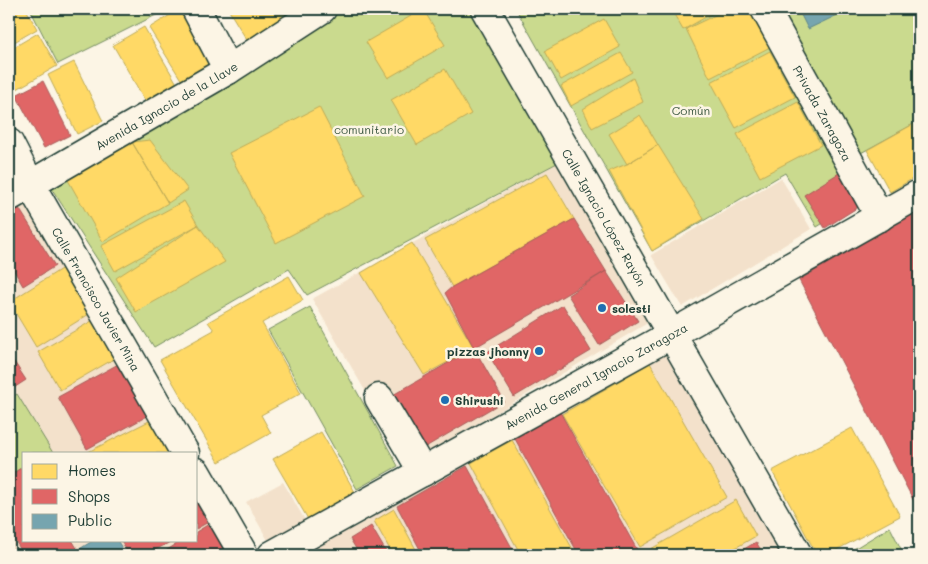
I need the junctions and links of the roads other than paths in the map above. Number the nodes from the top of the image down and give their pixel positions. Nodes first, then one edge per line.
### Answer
1 (196, 9) edge
2 (322, 9) edge
3 (484, 9) edge
4 (765, 9) edge
5 (228, 70) junction
6 (9, 143) edge
7 (20, 190) edge
8 (919, 194) edge
9 (880, 217) junction
10 (672, 334) junction
11 (379, 398) dead end
12 (184, 452) edge
13 (423, 472) junction
14 (198, 475) edge
15 (244, 555) edge
16 (272, 555) edge
17 (798, 555) edge

1 - 5 street
2 - 5 street, Avenida Ignacio de la Llave
3 - 10 street, Calle Ignacio López Rayón
4 - 9 street, Privada Zaragoza
5 - 7 street, Avenida Ignacio de la Llave
6 - 7 street, Calle Francisco Javier Mina
7 - 12 street, Calle Francisco Javier Mina
8 - 9 street, Avenida General Ignacio Zaragoza
9 - 10 street, Avenida General Ignacio Zaragoza
10 - 13 street, Avenida General Ignacio Zaragoza
10 - 17 street, Calle Ignacio López Rayón
11 - 13 street
13 - 16 street, Avenida General Ignacio Zaragoza
14 - 15 street

